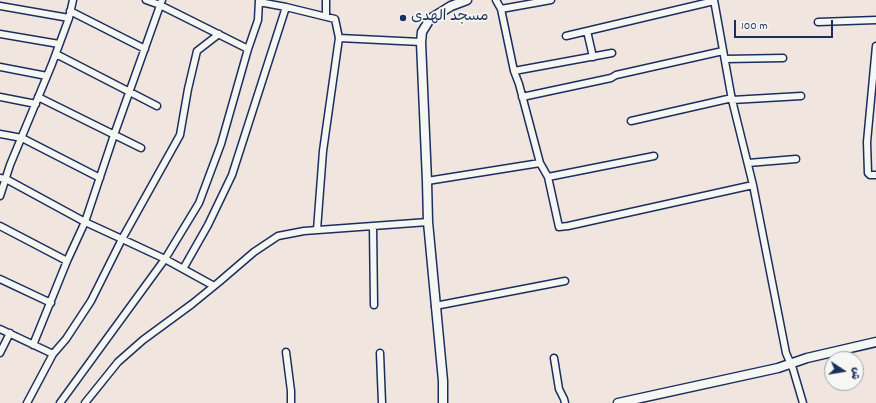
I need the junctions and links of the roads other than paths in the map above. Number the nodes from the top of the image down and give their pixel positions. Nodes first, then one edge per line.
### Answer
1 (73, 0) edge
2 (146, 0) edge
3 (326, 0) edge
4 (467, 0) edge
5 (496, 0) edge
6 (551, 0) edge
7 (714, 0) edge
8 (259, 1) edge
9 (161, 3) edge
10 (0, 6) edge
11 (286, 7) junction
12 (502, 9) junction
13 (70, 11) junction
14 (326, 16) junction
15 (69, 18) junction
16 (876, 20) edge
17 (818, 22) dead end
18 (587, 31) junction
19 (0, 34) edge
20 (219, 34) junction
21 (566, 36) dead end
22 (339, 38) junction
23 (421, 42) junction
24 (59, 44) junction
25 (876, 46) edge
26 (145, 49) junction
27 (248, 49) junction
28 (723, 51) junction
29 (612, 53) dead end
30 (56, 54) junction
31 (593, 57) junction
32 (783, 58) dead end
33 (725, 59) junction
34 (0, 67) edge
35 (514, 71) junction
36 (47, 76) junction
37 (130, 92) junction
38 (801, 96) dead end
39 (0, 97) edge
40 (38, 97) junction
41 (522, 97) junction
42 (732, 99) junction
43 (36, 104) junction
44 (157, 106) dead end
45 (631, 121) dead end
46 (0, 134) edge
47 (114, 135) junction
48 (22, 138) junction
49 (141, 148) dead end
50 (654, 156) dead end
51 (796, 159) dead end
52 (540, 163) junction
53 (748, 163) junction
54 (876, 175) edge
55 (548, 177) junction
56 (3, 178) edge
57 (100, 178) junction
58 (427, 181) junction
59 (753, 186) junction
60 (0, 196) edge
61 (85, 222) junction
62 (428, 222) junction
63 (0, 226) edge
64 (373, 226) junction
65 (317, 230) junction
66 (122, 239) junction
67 (165, 259) junction
68 (67, 261) junction
69 (183, 270) junction
70 (0, 279) edge
71 (565, 281) dead end
72 (214, 286) junction
73 (50, 303) junction
74 (374, 305) dead end
75 (435, 306) junction
76 (0, 329) edge
77 (10, 334) junction
78 (876, 342) edge
79 (33, 345) junction
80 (286, 352) dead end
81 (0, 353) edge
82 (380, 353) dead end
83 (53, 354) junction
84 (554, 358) dead end
85 (791, 363) junction
86 (27, 403) edge
87 (60, 403) edge
88 (85, 403) edge
89 (291, 403) edge
90 (382, 403) edge
91 (443, 403) edge
92 (565, 403) edge
93 (618, 403) edge
94 (803, 403) edge

1 - 13 street
2 - 9 street
3 - 14 street
4 - 23 street
5 - 12 street
6 - 12 street
7 - 18 street
7 - 28 street
8 - 11 street
8 - 27 street
9 - 20 street
9 - 26 street
10 - 15 street
11 - 14 street
11 - 69 street
12 - 35 street
13 - 15 street
13 - 26 street
14 - 22 street
15 - 24 street
16 - 17 street
18 - 21 street
18 - 31 street
19 - 24 street
20 - 27 street
20 - 66 street
22 - 23 street
22 - 65 street
23 - 58 street
24 - 30 street
25 - 54 street
26 - 37 street
27 - 67 street
28 - 33 street
28 - 41 street
29 - 31 street
30 - 36 street
30 - 37 street
31 - 35 street
32 - 33 street
33 - 42 street
34 - 36 street
35 - 41 street
36 - 40 street
37 - 44 street
37 - 47 street
38 - 42 street
39 - 43 street
40 - 43 street
40 - 47 street
41 - 52 street
42 - 45 street
42 - 53 street
43 - 48 street
46 - 48 street
47 - 49 street
47 - 57 street
48 - 56 street
48 - 57 street
50 - 55 street
51 - 53 street
52 - 55 street
52 - 58 street
53 - 59 street
55 - 59 street
56 - 60 street
56 - 61 street
57 - 61 street
58 - 62 street
59 - 85 street
61 - 66 street
61 - 68 street
62 - 64 street
62 - 75 street
63 - 68 street
64 - 65 street
64 - 74 street
65 - 72 street
66 - 67 street
66 - 83 street
67 - 69 street
67 - 87 street
68 - 73 street
69 - 72 street
70 - 73 street
71 - 75 street
72 - 88 street
73 - 79 street
75 - 91 street
76 - 77 street
77 - 79 street
77 - 81 street
78 - 85 street
79 - 83 street
80 - 89 street
82 - 90 street
83 - 86 street
84 - 92 street
85 - 93 street
85 - 94 street

